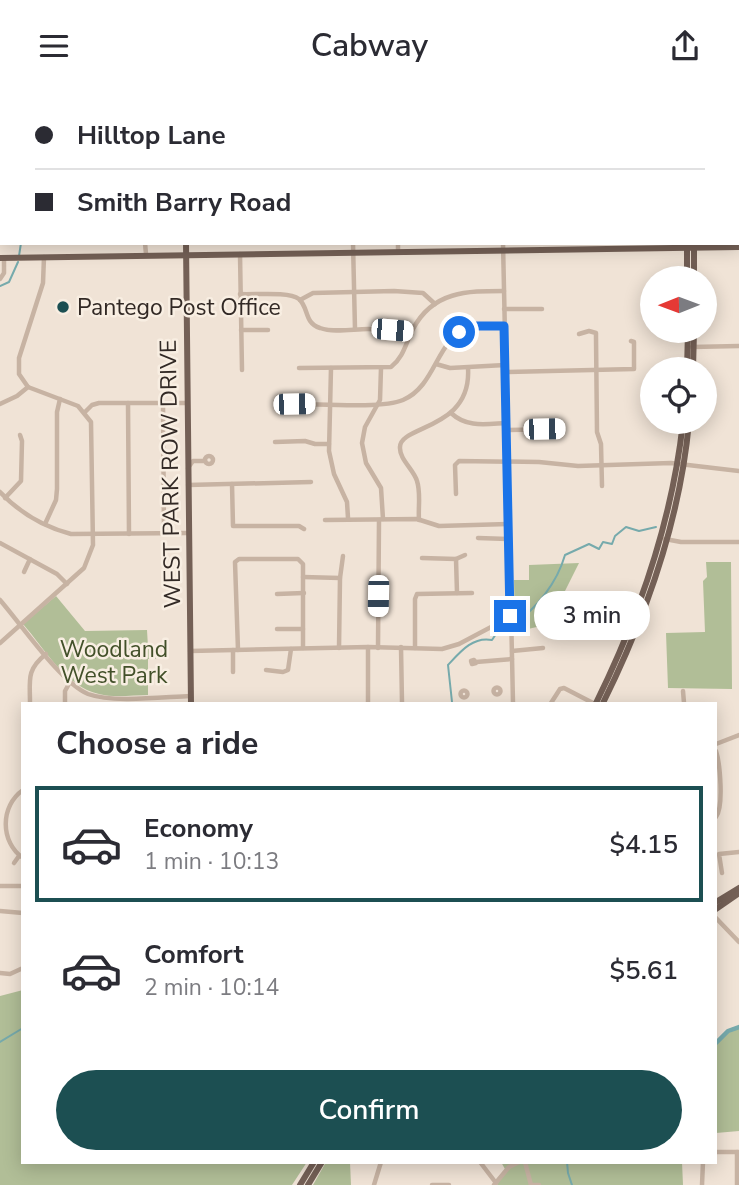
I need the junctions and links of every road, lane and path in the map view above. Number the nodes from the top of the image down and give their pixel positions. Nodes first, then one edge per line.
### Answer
1 (145, 245) edge
2 (186, 245) edge
3 (353, 245) edge
4 (398, 245) edge
5 (690, 245) edge
6 (547, 246) edge
7 (629, 246) edge
8 (677, 246) edge
9 (433, 247) edge
10 (476, 247) edge
11 (503, 247) edge
12 (704, 247) junction
13 (739, 247) edge
14 (398, 251) junction
15 (353, 252) junction
16 (146, 254) junction
17 (240, 254) junction
18 (186, 255) junction
19 (44, 257) junction
20 (2, 258) edge
21 (694, 264) joint
22 (688, 266) edge
23 (0, 279) edge
24 (504, 291) junction
25 (354, 292) junction
26 (240, 294) junction
27 (300, 300) junction
28 (435, 304) junction
29 (504, 309) junction
30 (542, 309) dead end
31 (504, 326) junction
32 (355, 329) junction
33 (241, 330) junction
34 (268, 330) dead end
35 (411, 332) junction
36 (579, 334) dead end
37 (631, 341) dead end
38 (690, 343) edge
39 (692, 343) edge
40 (739, 346) edge
41 (691, 347) junction
42 (689, 357) edge
43 (692, 357) edge
44 (436, 364) junction
45 (505, 365) junction
46 (468, 367) junction
47 (299, 368) dead end
48 (331, 368) junction
49 (381, 368) junction
50 (242, 370) dead end
51 (597, 370) junction
52 (505, 372) junction
53 (28, 387) junction
54 (60, 399) junction
55 (128, 403) junction
56 (163, 403) junction
57 (187, 403) junction
58 (331, 403) junction
59 (0, 404) edge
60 (294, 404) dead end
61 (378, 404) junction
62 (85, 412) junction
63 (451, 413) junction
64 (506, 423) junction
65 (563, 429) dead end
66 (506, 430) junction
67 (682, 434) edge
68 (686, 434) edge
69 (20, 435) dead end
70 (275, 442) dead end
71 (329, 444) junction
72 (191, 458) junction
73 (205, 460) dead end
74 (507, 463) junction
75 (601, 465) junction
76 (680, 465) junction
77 (739, 471) edge
78 (311, 482) dead end
79 (232, 484) junction
80 (187, 485) junction
81 (601, 486) dead end
82 (0, 492) edge
83 (456, 494) dead end
84 (5, 498) junction
85 (348, 518) junction
86 (325, 520) dead end
87 (381, 520) junction
88 (419, 520) junction
89 (45, 524) junction
90 (508, 524) junction
91 (304, 529) dead end
92 (164, 533) junction
93 (188, 533) junction
94 (94, 534) junction
95 (129, 534) junction
96 (478, 538) dead end
97 (508, 539) junction
98 (664, 539) junction
99 (739, 542) edge
100 (0, 543) edge
101 (465, 555) dead end
102 (343, 556) dead end
103 (422, 558) dead end
104 (30, 559) junction
105 (456, 559) junction
106 (24, 572) dead end
107 (303, 577) junction
108 (340, 578) junction
109 (67, 584) junction
110 (304, 593) junction
111 (457, 593) junction
112 (472, 593) dead end
113 (277, 594) dead end
114 (0, 600) edge
115 (510, 616) junction
116 (20, 623) junction
117 (276, 629) dead end
118 (303, 629) junction
119 (0, 643) edge
120 (368, 647) junction
121 (378, 647) junction
122 (401, 647) junction
123 (339, 648) junction
124 (415, 648) junction
125 (543, 648) dead end
126 (291, 649) junction
127 (303, 649) junction
128 (190, 650) junction
129 (235, 650) junction
130 (512, 651) junction
131 (46, 654) junction
132 (512, 659) junction
133 (476, 662) dead end
134 (266, 670) dead end
135 (233, 672) dead end
136 (70, 682) junction
137 (513, 690) junction
138 (500, 691) dead end
139 (683, 691) dead end
140 (100, 697) junction
141 (466, 697) dead end
142 (169, 700) edge
143 (190, 700) edge
144 (134, 701) edge
145 (30, 702) edge
146 (65, 702) edge
147 (100, 702) edge
148 (368, 702) edge
149 (402, 702) edge
150 (468, 702) edge
151 (513, 702) edge
152 (552, 702) edge
153 (592, 702) edge
154 (594, 702) edge
155 (603, 702) edge
156 (684, 702) edge
157 (739, 735) edge
158 (717, 744) edge
159 (717, 756) edge
160 (21, 791) edge
161 (717, 816) edge
162 (2, 838) edge
163 (739, 852) edge
164 (21, 857) edge
165 (15, 863) dead end
166 (722, 873) dead end
167 (0, 886) edge
168 (21, 886) edge
169 (739, 888) edge
170 (739, 894) edge
171 (717, 901) edge
172 (717, 908) edge
173 (0, 911) edge
174 (21, 913) edge
175 (717, 919) edge
176 (739, 942) edge
177 (21, 969) edge
178 (0, 973) edge
179 (717, 1152) edge
180 (738, 1152) edge
181 (313, 1164) edge
182 (322, 1164) edge
183 (380, 1164) edge
184 (481, 1164) edge
185 (515, 1164) edge
186 (526, 1164) edge
187 (703, 1164) edge
188 (495, 1184) edge
189 (300, 1185) edge
190 (308, 1185) edge
191 (374, 1185) edge
192 (432, 1185) edge
193 (449, 1185) edge
194 (532, 1185) edge
195 (539, 1185) edge
196 (702, 1185) edge
197 (737, 1185) edge

1 - 16 street
2 - 18 main road, WEST PARK ROW DRIVE
3 - 15 street
4 - 14 street
5 - 8 main road
5 - 12 main road
5 - 21 main road
5 - 22 main road
6 - 7 main road
6 - 11 main road
7 - 8 main road
9 - 10 main road
9 - 14 main road
10 - 11 main road
11 - 24 street
12 - 13 main road
12 - 21 main road
14 - 15 main road
15 - 17 main road
15 - 25 street
16 - 18 main road
16 - 19 main road
17 - 18 main road
17 - 26 street
18 - 57 main road, WEST PARK ROW DRIVE
19 - 20 main road
19 - 53 street
20 - 23 street
24 - 28 street
24 - 29 street
25 - 27 street
25 - 28 street
25 - 32 street
26 - 27 street
26 - 33 street
27 - 32 street
28 - 35 street
29 - 30 street
29 - 31 street
31 - 44 street
31 - 45 street
32 - 35 street
33 - 34 street
33 - 50 street
35 - 49 street
36 - 51 street
37 - 51 street
38 - 41 main road
39 - 41 main road
40 - 41 street
41 - 42 main road
41 - 43 main road
44 - 46 street
44 - 61 street
45 - 46 street
45 - 52 street
46 - 63 street
47 - 48 street
48 - 49 street
48 - 58 street
49 - 61 street
51 - 52 street
51 - 75 street
52 - 64 street
53 - 54 street
53 - 59 street
54 - 62 street
54 - 89 street
55 - 56 street
55 - 62 street
55 - 95 street
56 - 57 street
56 - 92 street
57 - 72 main road, WEST PARK ROW DRIVE
58 - 60 street
58 - 61 street
58 - 71 street
61 - 87 street
62 - 94 street
63 - 64 street
63 - 88 street
64 - 66 street
65 - 66 street
66 - 74 street
67 - 76 main road
68 - 76 main road
69 - 84 street
70 - 71 street
71 - 85 street
72 - 73 street
72 - 80 main road, WEST PARK ROW DRIVE
74 - 75 street
74 - 83 street
74 - 90 street
75 - 76 street
75 - 81 street
76 - 77 street
76 - 98 main road
78 - 79 street
79 - 80 street
79 - 91 street
80 - 93 main road, WEST PARK ROW DRIVE
82 - 84 street
84 - 89 street
85 - 86 street
85 - 87 street
87 - 88 street
87 - 121 street
88 - 90 street
89 - 94 street
90 - 97 street
92 - 93 street
92 - 95 street
93 - 128 main road, WEST PARK ROW DRIVE
94 - 95 street
94 - 109 street
96 - 97 street
97 - 115 street
98 - 99 street
98 - 154 main road
98 - 155 main road
100 - 104 street
101 - 105 street
102 - 108 street
103 - 105 street
104 - 106 street
104 - 109 street
105 - 111 street
107 - 108 street
107 - 110 street
107 - 129 street
108 - 123 street
109 - 116 street
110 - 113 street
110 - 118 street
111 - 112 street
111 - 124 street
114 - 116 street
115 - 124 street
115 - 130 street
116 - 119 street
116 - 131 street
117 - 118 street
118 - 127 street
120 - 121 street
120 - 123 street
120 - 148 street
121 - 122 street
122 - 124 street
122 - 149 street
123 - 127 street
125 - 130 street
126 - 127 street
126 - 129 street
126 - 134 street
128 - 129 street
128 - 143 main road, WEST PARK ROW DRIVE
129 - 135 street
130 - 132 street
131 - 136 street
131 - 145 street
132 - 133 street
132 - 137 street
136 - 140 street
136 - 146 street
137 - 138 street
137 - 151 street
139 - 156 street
140 - 144 street
140 - 147 street
141 - 150 street
142 - 143 street
142 - 144 street
152 - 153 street
157 - 158 street
159 - 161 street
160 - 162 street
162 - 164 street
163 - 166 street
164 - 165 street
167 - 168 street
169 - 171 main road
170 - 172 main road
173 - 174 street
175 - 176 street
177 - 178 street
179 - 180 street
180 - 197 street
181 - 189 main road
182 - 190 main road
183 - 191 street
184 - 188 street
185 - 188 street
186 - 194 street
187 - 196 street
192 - 193 street
194 - 195 street

